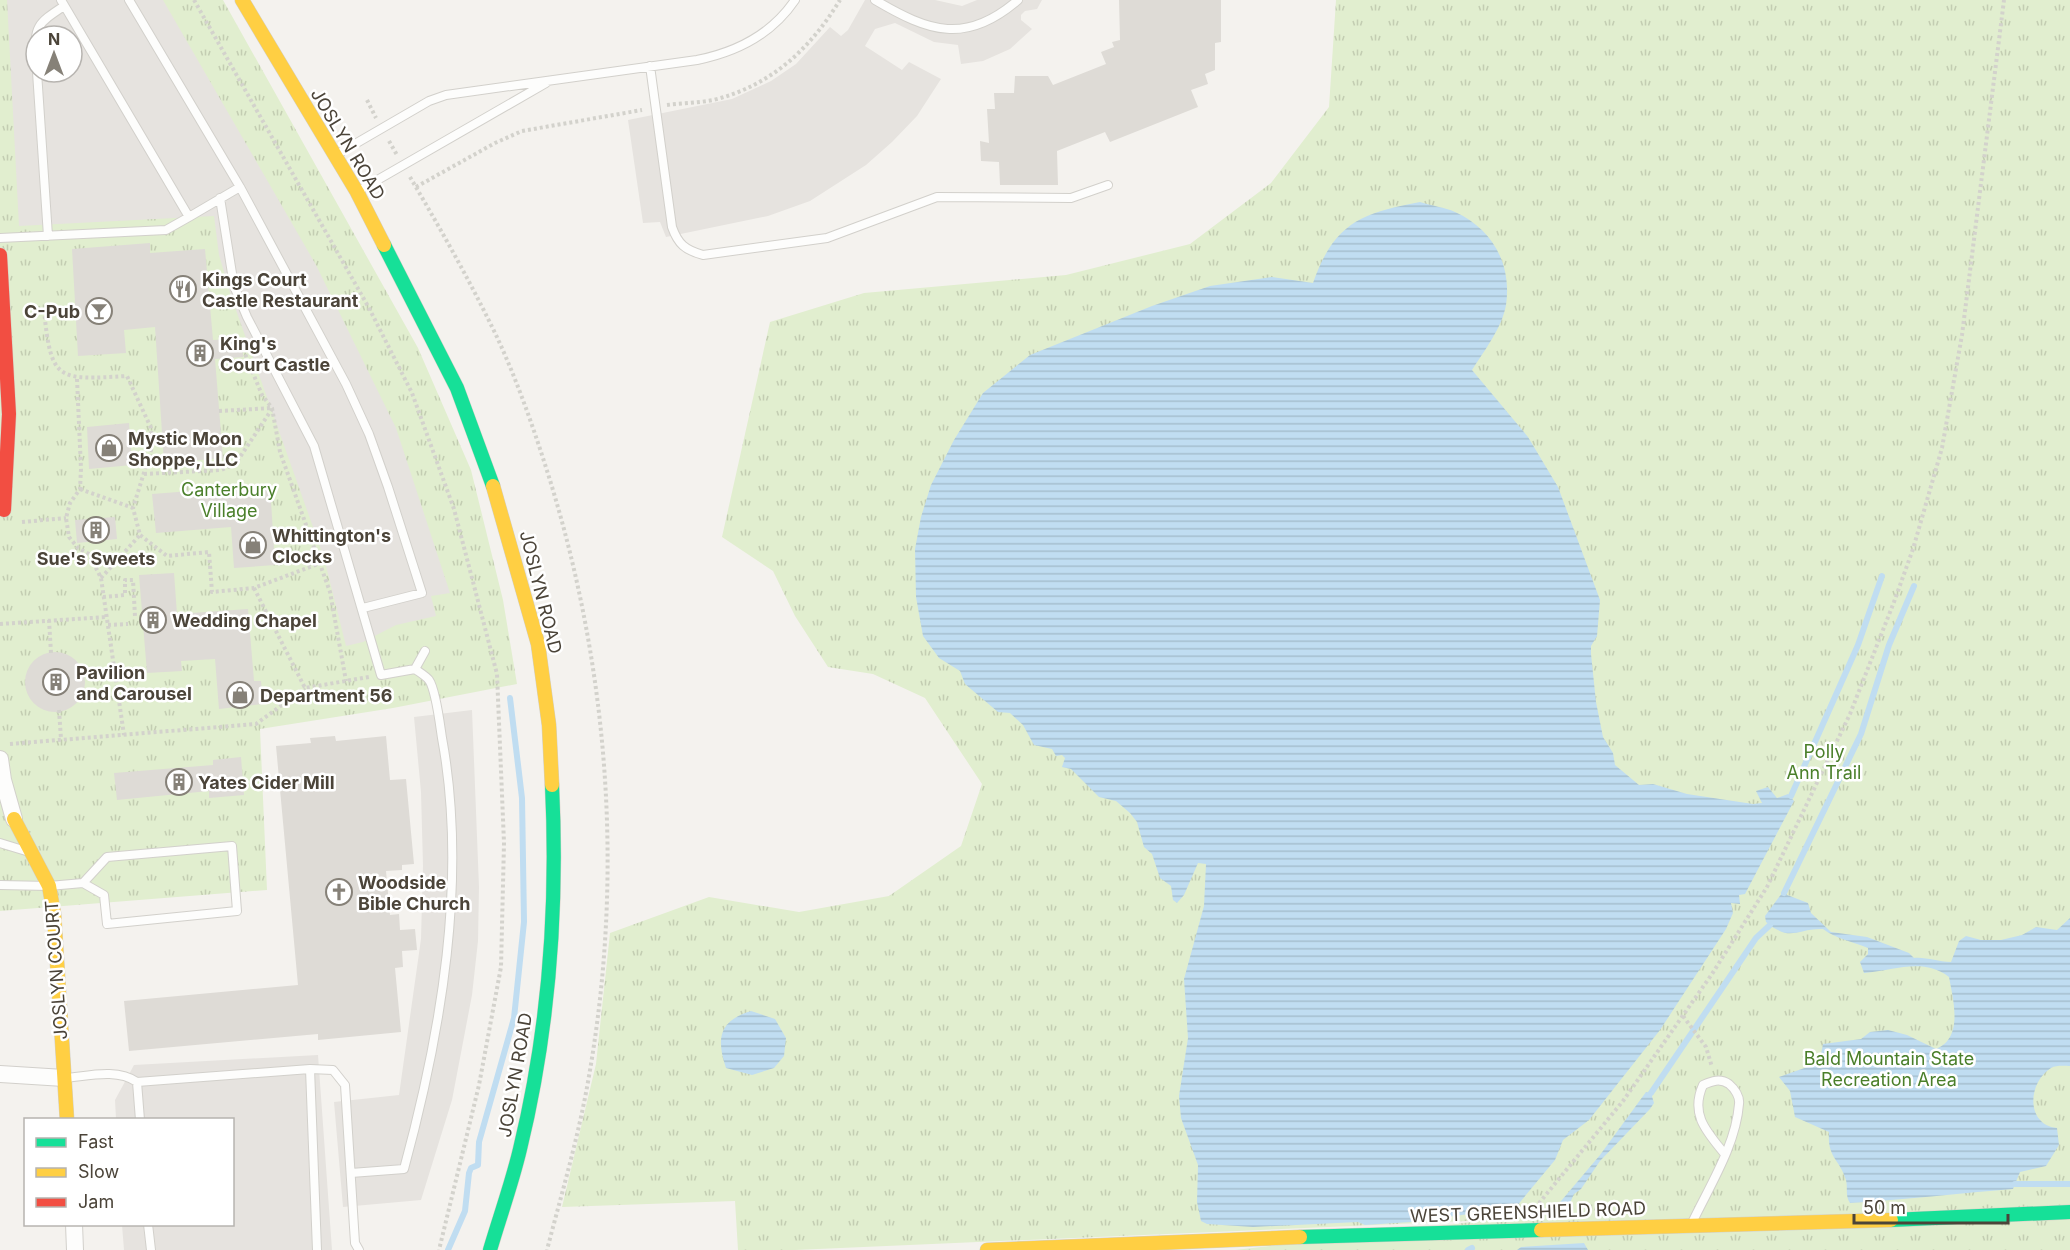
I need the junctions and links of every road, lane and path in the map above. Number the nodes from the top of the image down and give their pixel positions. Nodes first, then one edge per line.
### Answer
1 (129, 0) edge
2 (242, 0) edge
3 (795, 0) edge
4 (840, 0) edge
5 (875, 0) edge
6 (1017, 0) edge
7 (2004, 0) edge
8 (63, 3) edge
9 (39, 24) edge
10 (650, 66) junction
11 (549, 81) junction
12 (38, 84) edge
13 (671, 105) dead end
14 (641, 110) dead end
15 (336, 155) junction
16 (1108, 185) dead end
17 (240, 187) junction
18 (416, 187) dead end
19 (357, 192) junction
20 (220, 198) junction
21 (189, 217) junction
22 (48, 236) junction
23 (0, 238) edge
24 (0, 255) edge
25 (44, 310) dead end
26 (243, 349) dead end
27 (77, 379) junction
28 (294, 407) junction
29 (272, 408) junction
30 (219, 411) dead end
31 (144, 474) junction
32 (80, 489) junction
33 (133, 508) junction
34 (4, 516) edge
35 (66, 518) junction
36 (140, 534) junction
37 (346, 553) junction
38 (321, 563) junction
39 (101, 579) junction
40 (254, 588) junction
41 (104, 597) junction
42 (363, 608) junction
43 (135, 616) dead end
44 (106, 617) junction
45 (49, 620) junction
46 (0, 624) edge
47 (128, 624) dead end
48 (108, 625) junction
49 (425, 651) dead end
50 (51, 653) dead end
51 (415, 669) junction
52 (381, 675) junction
53 (346, 681) junction
54 (305, 688) junction
55 (59, 710) dead end
56 (124, 735) junction
57 (61, 739) junction
58 (0, 744) edge
59 (0, 759) edge
60 (14, 819) joint
61 (0, 843) edge
62 (31, 852) junction
63 (83, 883) junction
64 (0, 885) edge
65 (49, 886) junction
66 (1683, 1016) junction
67 (310, 1069) junction
68 (0, 1074) edge
69 (64, 1078) junction
70 (1715, 1080) junction
71 (137, 1082) junction
72 (67, 1118) edge
73 (140, 1118) edge
74 (1724, 1153) junction
75 (351, 1173) junction
76 (2070, 1212) edge
77 (74, 1226) edge
78 (148, 1226) edge
79 (1690, 1226) junction
80 (1517, 1230) junction
81 (75, 1250) edge
82 (151, 1250) edge
83 (317, 1250) edge
84 (358, 1250) edge
85 (490, 1250) edge
86 (987, 1250) edge

1 - 17 lane
2 - 15 street, JOSLYN ROAD
3 - 10 lane
4 - 13 path
5 - 6 lane
7 - 66 path
8 - 9 lane
8 - 21 lane
10 - 11 lane
10 - 16 lane
11 - 15 lane
11 - 19 lane
12 - 22 lane
14 - 18 path
15 - 19 street, JOSLYN ROAD
17 - 20 lane
17 - 42 lane
19 - 85 street, JOSLYN ROAD
20 - 21 lane
20 - 28 lane
21 - 22 lane
22 - 23 lane
24 - 34 street
25 - 27 path
26 - 29 path
27 - 31 path
27 - 32 path
28 - 29 path
28 - 37 lane
29 - 30 path
29 - 31 path
29 - 38 path
31 - 33 path
32 - 33 path
32 - 35 path
33 - 36 path
34 - 35 path
35 - 39 path
36 - 39 path
36 - 40 path
37 - 38 path
37 - 42 lane
38 - 40 path
38 - 53 path
39 - 41 path
40 - 54 path
41 - 43 path
41 - 44 path
42 - 52 lane
44 - 45 path
44 - 48 path
45 - 46 path
45 - 50 path
47 - 48 path
48 - 56 path
49 - 51 lane
51 - 52 lane
51 - 75 lane
52 - 53 path
53 - 54 path
54 - 56 path
55 - 57 path
56 - 57 path
57 - 58 path
59 - 60 street, JOSLYN COURT
60 - 62 street, JOSLYN COURT
61 - 62 lane
62 - 65 street, JOSLYN COURT
63 - 63 lane
63 - 65 lane
64 - 65 lane
65 - 69 street, JOSLYN COURT
66 - 70 path
66 - 80 path
67 - 71 lane
67 - 75 lane
67 - 83 lane
68 - 69 street
69 - 71 lane
69 - 72 street, JOSLYN COURT
70 - 74 lane
70 - 74 lane
71 - 73 lane
74 - 79 lane
75 - 84 lane
76 - 79 street, WEST GREENSHIELD ROAD
77 - 81 street
78 - 82 lane
79 - 80 street, WEST GREENSHIELD ROAD
80 - 86 street, WEST GREENSHIELD ROAD

